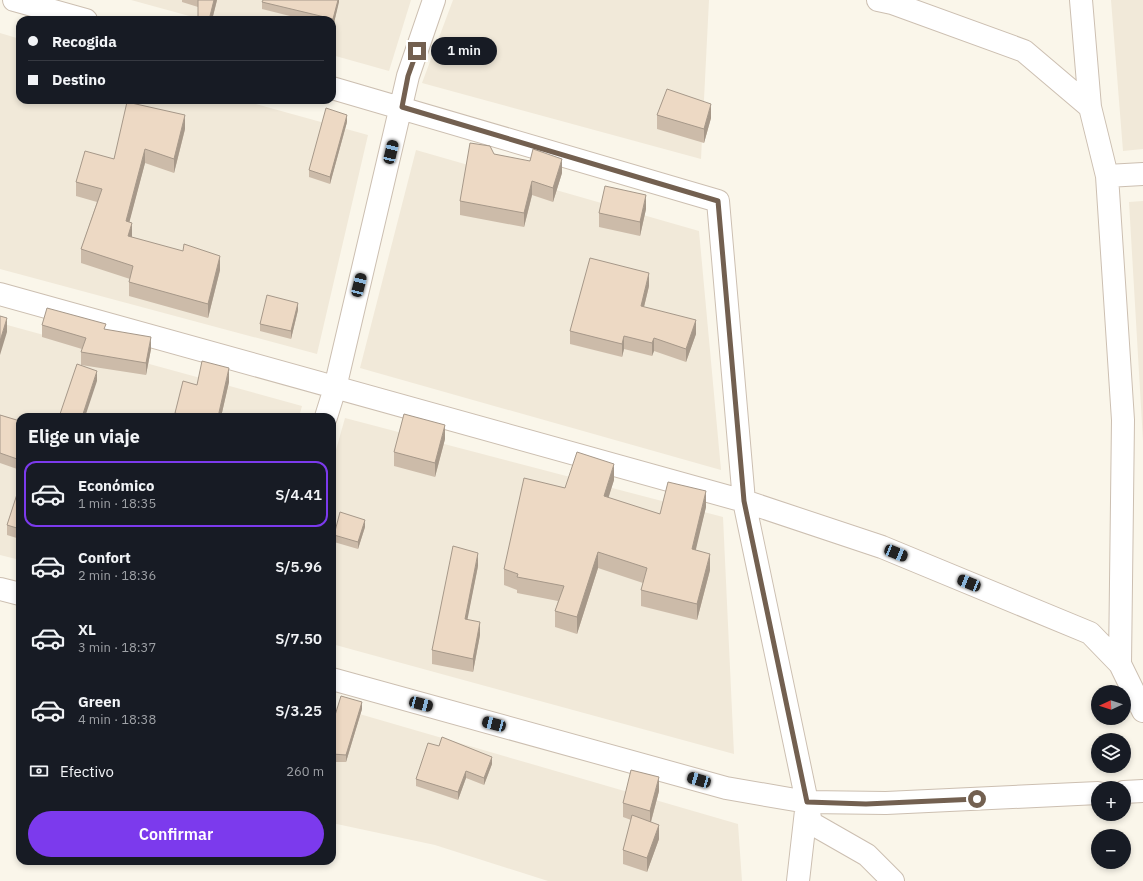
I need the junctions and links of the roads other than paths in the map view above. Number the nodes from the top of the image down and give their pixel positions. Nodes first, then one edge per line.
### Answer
1 (14, 0) edge
2 (434, 0) edge
3 (878, 0) edge
4 (1081, 0) edge
5 (72, 16) edge
6 (336, 89) edge
7 (402, 107) junction
8 (1090, 107) junction
9 (1143, 174) edge
10 (1107, 176) junction
11 (0, 294) edge
12 (335, 388) junction
13 (327, 413) edge
14 (744, 501) junction
15 (0, 588) edge
16 (16, 593) edge
17 (1120, 664) junction
18 (336, 680) edge
19 (1143, 711) edge
20 (1143, 791) edge
21 (1131, 792) edge
22 (1091, 793) edge
23 (807, 802) junction
24 (798, 881) edge
25 (893, 881) edge

1 - 5 street
2 - 7 street
3 - 8 street
4 - 8 street
6 - 7 street
7 - 12 street
7 - 14 street
8 - 10 street
9 - 10 street
10 - 17 street
11 - 12 street
12 - 13 street
12 - 14 street
14 - 17 street
14 - 23 street
15 - 16 street
17 - 19 street
18 - 23 street
20 - 21 street
22 - 23 street
23 - 24 street
23 - 25 street

